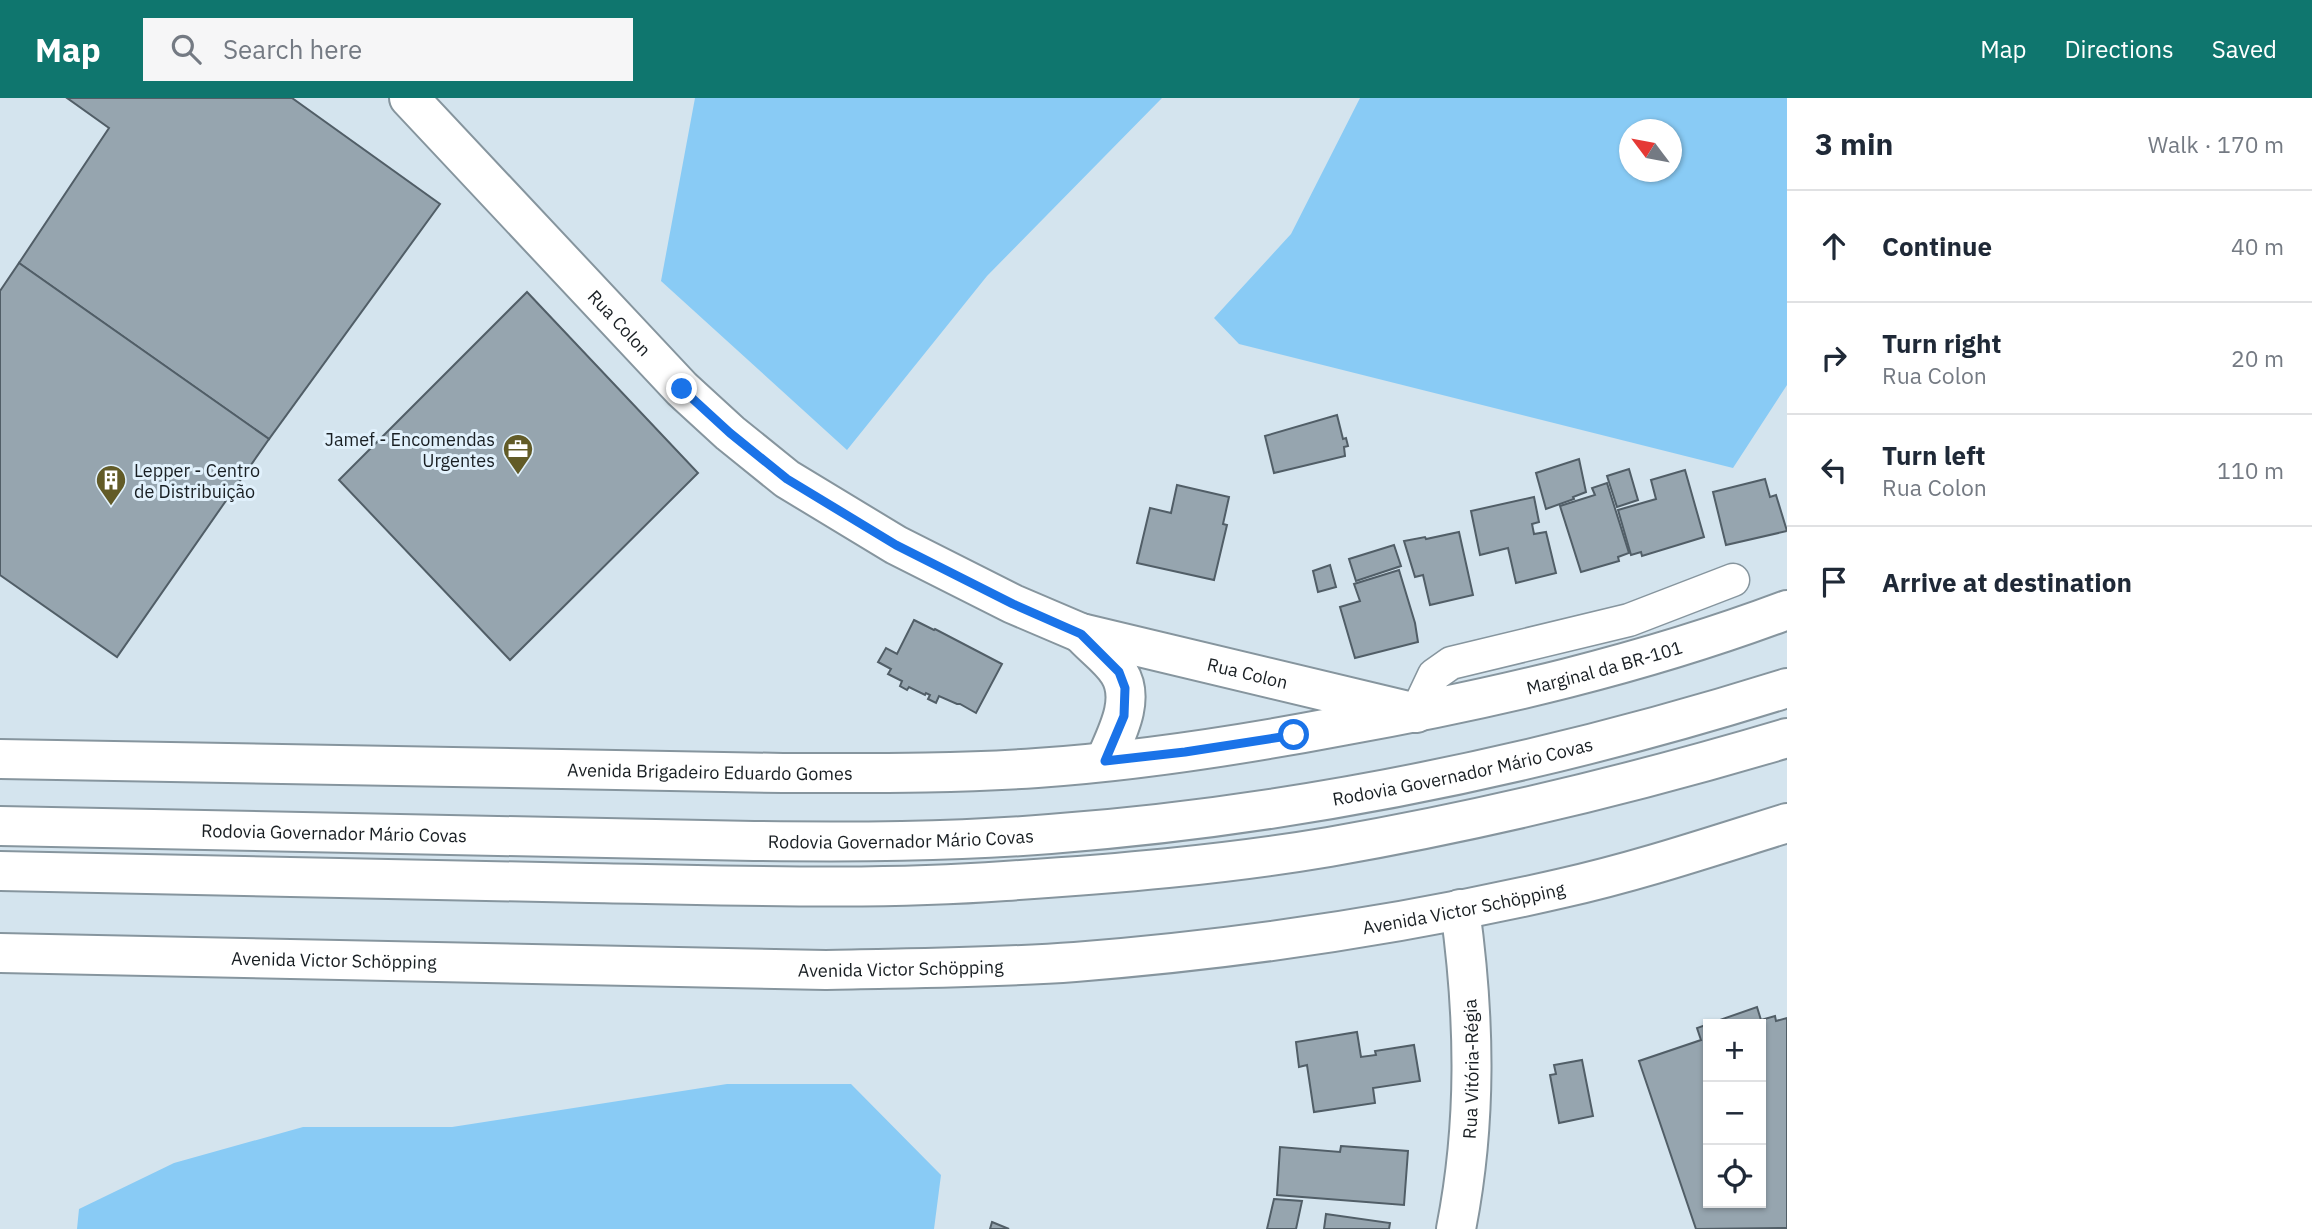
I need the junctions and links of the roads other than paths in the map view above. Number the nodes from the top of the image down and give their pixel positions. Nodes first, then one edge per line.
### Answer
1 (409, 98) edge
2 (1733, 580) dead end
3 (1787, 610) edge
4 (1081, 634) junction
5 (1787, 688) edge
6 (1416, 713) junction
7 (1787, 738) edge
8 (0, 759) edge
9 (1105, 761) junction
10 (1787, 822) edge
11 (0, 826) edge
12 (0, 871) edge
13 (1460, 909) junction
14 (0, 953) edge
15 (1456, 1229) edge

1 - 4 main road, Rua Colon
2 - 6 street
3 - 6 main road, Marginal da BR-101
4 - 6 main road, Rua Colon
4 - 9 main road, Rua Colon
5 - 11 main road, Rodovia Governador Mário Covas
6 - 9 main road, Avenida Brigadeiro Eduardo Gomes
7 - 12 main road
8 - 9 main road, Avenida Brigadeiro Eduardo Gomes
10 - 13 main road, Avenida Victor Schöpping
13 - 14 main road, Avenida Victor Schöpping
13 - 15 main road, Rua Vitória-Régia

